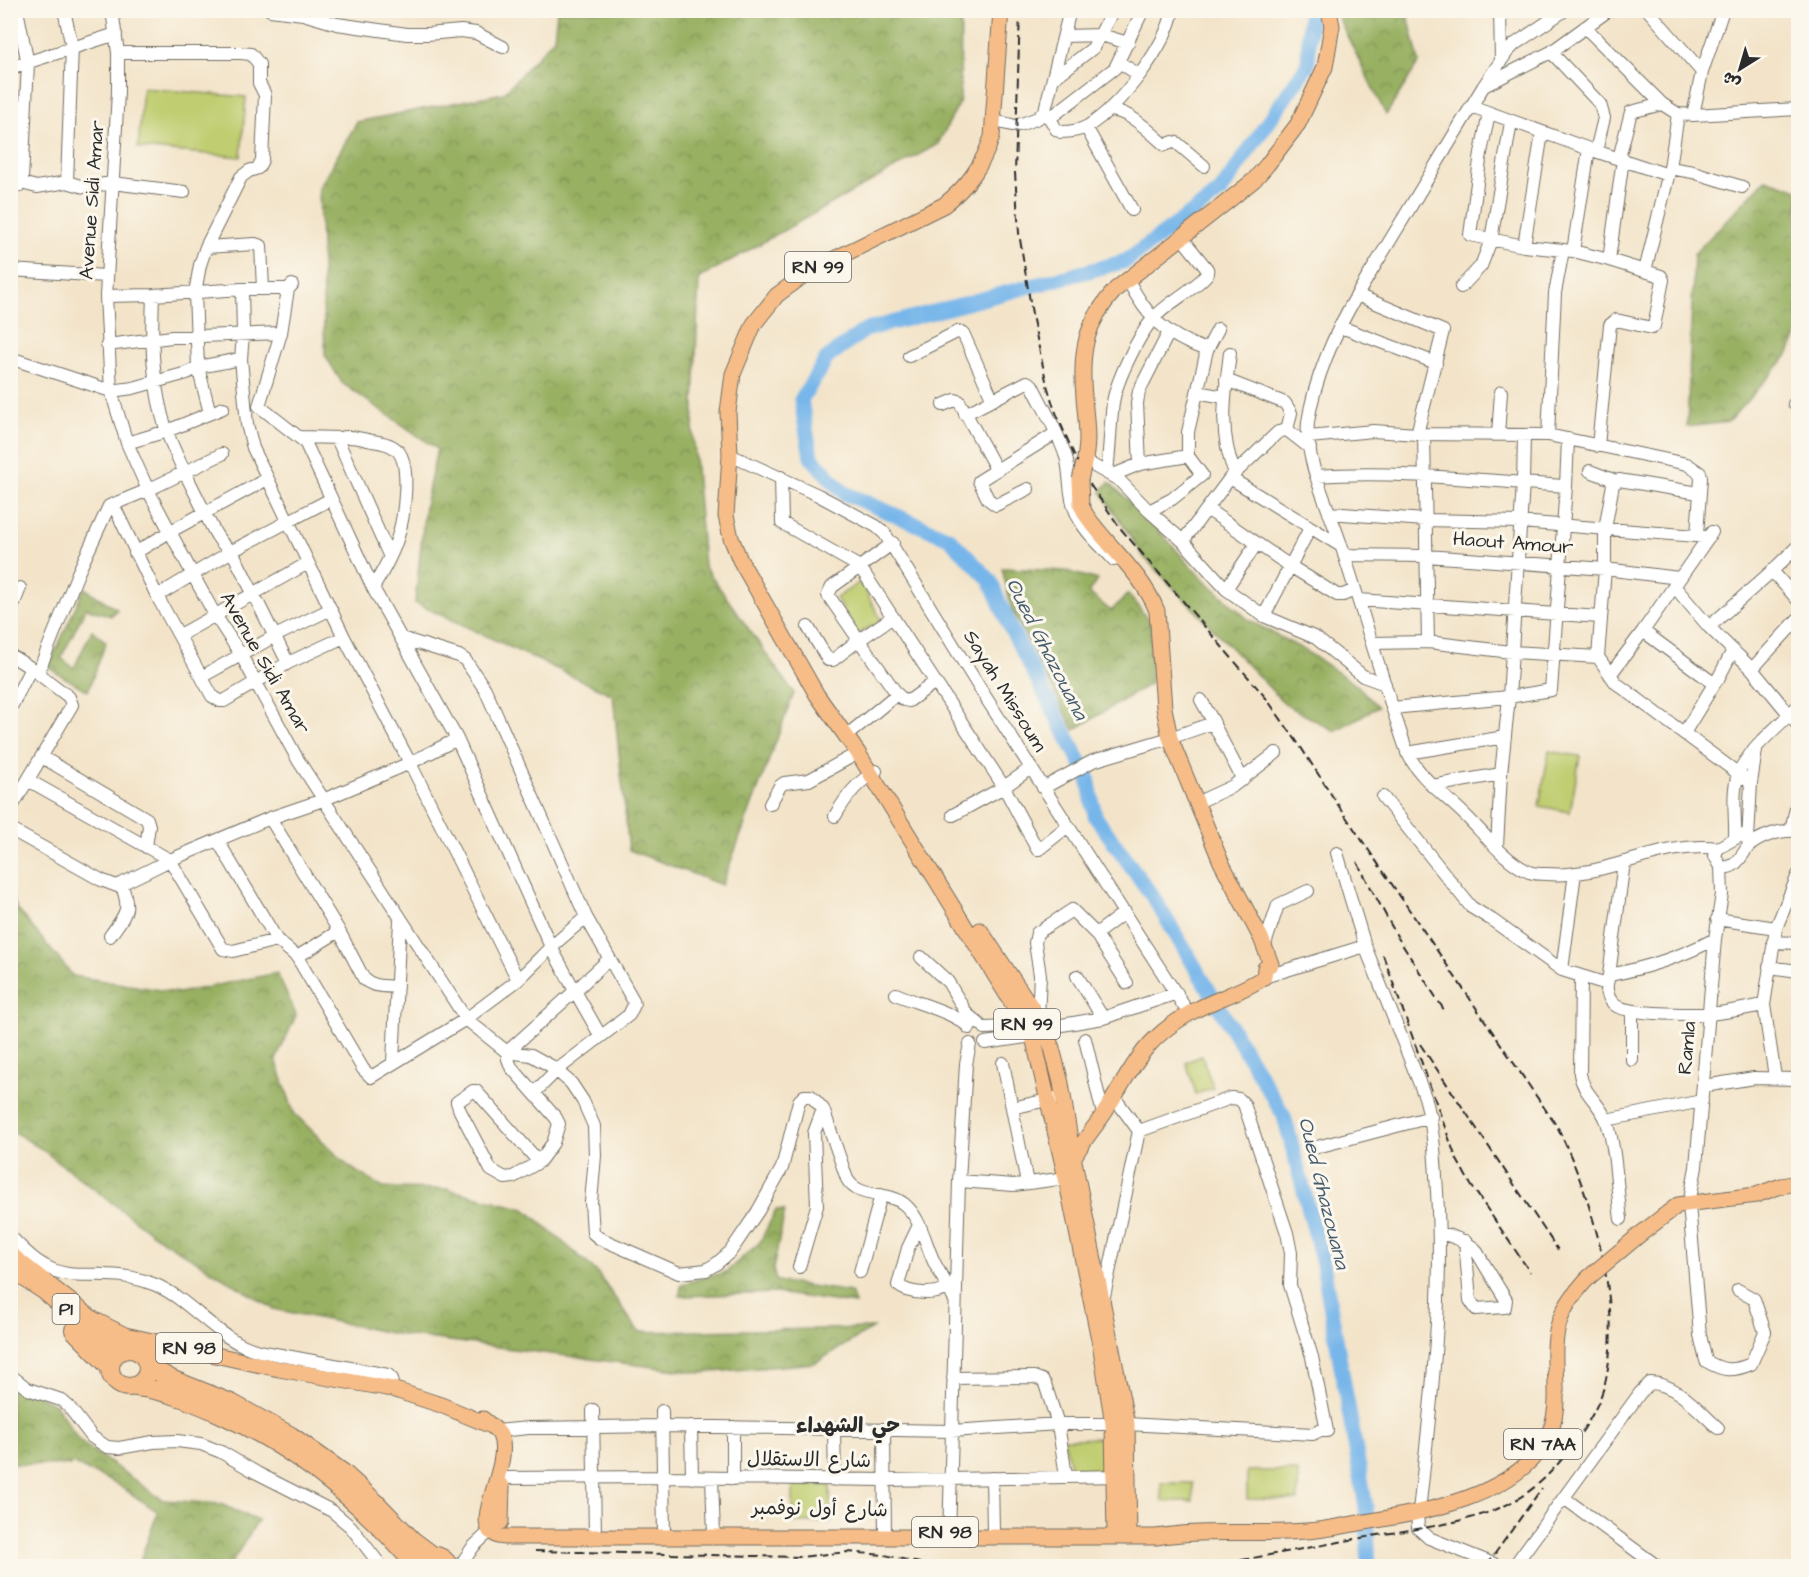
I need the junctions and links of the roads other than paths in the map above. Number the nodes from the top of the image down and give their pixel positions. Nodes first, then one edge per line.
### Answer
1 (17, 10) edge
2 (64, 10) edge
3 (123, 10) edge
4 (270, 10) edge
5 (1001, 10) edge
6 (1070, 10) edge
7 (1111, 10) edge
8 (1143, 10) edge
9 (1173, 10) edge
10 (1329, 10) edge
11 (1500, 10) edge
12 (1609, 10) edge
13 (1648, 10) edge
14 (1723, 10) edge
15 (1564, 11) edge
16 (113, 16) edge
17 (1585, 27) junction
18 (116, 34) junction
19 (1101, 35) junction
20 (1064, 36) junction
21 (1128, 43) junction
22 (72, 47) junction
23 (503, 47) dead end
24 (1551, 52) junction
25 (118, 53) junction
26 (1501, 61) junction
27 (1119, 62) junction
28 (28, 64) junction
29 (10, 68) edge
30 (1702, 72) junction
31 (1140, 75) junction
32 (1054, 78) junction
33 (1483, 87) junction
34 (1662, 104) junction
35 (1471, 106) junction
36 (1798, 109) edge
37 (1110, 110) junction
38 (1490, 113) junction
39 (1046, 114) junction
40 (1678, 114) junction
41 (1693, 115) junction
42 (994, 121) junction
43 (1511, 122) junction
44 (1086, 127) junction
45 (1542, 133) junction
46 (1593, 150) junction
47 (1621, 159) junction
48 (1204, 166) dead end
49 (1669, 171) junction
50 (67, 182) junction
51 (113, 183) junction
52 (16, 185) edge
53 (1742, 187) dead end
54 (184, 192) dead end
55 (1132, 210) dead end
56 (1182, 238) junction
57 (1491, 240) junction
58 (1524, 246) junction
59 (206, 247) junction
60 (1568, 251) junction
61 (1609, 260) junction
62 (10, 270) edge
63 (1645, 271) junction
64 (106, 276) junction
65 (1128, 280) junction
66 (1461, 287) dead end
67 (242, 289) junction
68 (263, 289) junction
69 (195, 293) junction
70 (1357, 295) junction
71 (106, 296) junction
72 (153, 296) junction
73 (1153, 319) junction
74 (1341, 327) junction
75 (1218, 329) dead end
76 (1169, 332) junction
77 (281, 333) junction
78 (243, 334) junction
79 (196, 335) junction
80 (152, 339) junction
81 (107, 345) junction
82 (1207, 350) junction
83 (1230, 353) dead end
84 (909, 356) dead end
85 (10, 358) edge
86 (241, 359) junction
87 (1436, 363) junction
88 (198, 367) junction
89 (1227, 380) junction
90 (155, 382) junction
91 (111, 392) junction
92 (1197, 392) junction
93 (1501, 392) dead end
94 (1224, 397) junction
95 (993, 400) junction
96 (943, 405) dead end
97 (259, 406) junction
98 (223, 408) dead end
99 (246, 410) junction
100 (210, 413) junction
101 (965, 414) junction
102 (1287, 430) junction
103 (167, 431) junction
104 (1056, 433) junction
105 (1420, 434) junction
106 (1498, 435) junction
107 (1524, 435) junction
108 (1548, 435) junction
109 (300, 437) junction
110 (340, 438) junction
111 (1568, 439) junction
112 (1310, 442) junction
113 (127, 443) junction
114 (1598, 446) junction
115 (222, 454) dead end
116 (730, 455) junction
117 (1188, 456) junction
118 (1140, 464) junction
119 (996, 470) junction
120 (1096, 470) junction
121 (1590, 471) dead end
122 (185, 472) junction
123 (1232, 475) junction
124 (1317, 476) junction
125 (781, 477) junction
126 (1425, 477) junction
127 (267, 479) junction
128 (1616, 481) junction
129 (1523, 483) junction
130 (1566, 486) junction
131 (1028, 489) dead end
132 (148, 490) junction
133 (1699, 493) junction
134 (331, 499) junction
135 (114, 504) junction
136 (1207, 509) junction
137 (1149, 511) junction
138 (205, 513) junction
139 (1329, 513) junction
140 (1425, 520) junction
141 (288, 522) junction
142 (1520, 522) junction
143 (1563, 525) junction
144 (1310, 528) junction
145 (1605, 529) junction
146 (171, 531) junction
147 (1706, 534) junction
148 (1183, 541) junction
149 (893, 543) junction
150 (1257, 543) junction
151 (1798, 546) edge
152 (232, 551) junction
153 (1342, 551) junction
154 (135, 553) junction
155 (389, 555) junction
156 (1426, 556) junction
157 (308, 563) junction
158 (1517, 563) junction
159 (1290, 566) junction
160 (1560, 566) junction
161 (860, 567) junction
162 (1605, 569) junction
163 (1772, 571) junction
164 (193, 575) junction
165 (1677, 582) junction
166 (20, 588) dead end
167 (373, 588) junction
168 (1226, 589) junction
169 (255, 595) junction
170 (1357, 595) junction
171 (157, 596) junction
172 (1798, 600) edge
173 (1427, 605) junction
174 (331, 609) junction
175 (1515, 611) junction
176 (10, 613) edge
177 (1558, 614) junction
178 (215, 615) junction
179 (1264, 616) junction
180 (892, 617) junction
181 (1600, 617) junction
182 (1798, 619) edge
183 (1160, 626) junction
184 (808, 627) dead end
185 (1708, 627) junction
186 (1643, 631) junction
187 (180, 635) junction
188 (275, 636) junction
189 (344, 637) junction
190 (400, 638) junction
191 (859, 640) junction
192 (1428, 642) junction
193 (1372, 643) junction
194 (1511, 652) junction
195 (1732, 652) junction
196 (1554, 654) junction
197 (10, 655) edge
198 (241, 655) junction
199 (1598, 657) junction
200 (288, 663) junction
201 (1752, 669) junction
202 (35, 671) junction
203 (1610, 675) junction
204 (203, 676) junction
205 (1716, 681) junction
206 (255, 682) junction
207 (934, 682) junction
208 (1384, 684) junction
209 (897, 694) junction
210 (1509, 697) junction
211 (1201, 700) dead end
212 (1798, 706) edge
213 (1392, 708) junction
214 (10, 709) edge
215 (1789, 716) junction
216 (1214, 723) junction
217 (1798, 725) edge
218 (1684, 733) junction
219 (848, 734) junction
220 (1505, 737) junction
221 (1170, 738) junction
222 (457, 739) junction
223 (1756, 750) junction
224 (858, 753) junction
225 (1276, 753) dead end
226 (1407, 753) junction
227 (42, 757) junction
228 (410, 763) junction
229 (1031, 768) junction
230 (873, 772) junction
231 (1739, 773) junction
232 (1500, 774) junction
233 (28, 780) junction
234 (1243, 780) junction
235 (1751, 783) junction
236 (1432, 786) junction
237 (1004, 787) junction
238 (1043, 788) junction
239 (1383, 797) dead end
240 (1798, 799) edge
241 (323, 800) junction
242 (1196, 803) junction
243 (770, 804) dead end
244 (10, 810) edge
245 (953, 815) dead end
246 (835, 816) dead end
247 (270, 818) junction
248 (1068, 826) junction
249 (10, 829) edge
250 (1795, 831) edge
251 (218, 841) junction
252 (1746, 842) junction
253 (1497, 846) junction
254 (146, 847) junction
255 (1719, 848) junction
256 (1337, 853) dead end
257 (170, 860) junction
258 (1623, 862) junction
259 (1727, 866) junction
260 (1575, 873) junction
261 (1798, 875) edge
262 (122, 884) junction
263 (1308, 891) dead end
264 (1794, 895) edge
265 (1125, 912) junction
266 (586, 917) junction
267 (1718, 919) junction
268 (400, 920) junction
269 (1776, 928) junction
270 (339, 931) junction
271 (1096, 934) junction
272 (110, 936) dead end
273 (1715, 939) junction
274 (277, 940) junction
275 (1773, 942) junction
276 (1798, 943) edge
277 (1365, 946) junction
278 (551, 947) junction
279 (297, 957) junction
280 (921, 957) dead end
281 (609, 959) junction
282 (1769, 967) junction
283 (1562, 970) junction
284 (1267, 971) junction
285 (1798, 971) edge
286 (1077, 976) dead end
287 (1581, 976) junction
288 (518, 980) junction
289 (1608, 980) junction
290 (1127, 983) dead end
291 (397, 987) junction
292 (575, 991) junction
293 (1177, 993) junction
294 (896, 994) dead end
295 (1764, 1005) junction
296 (1195, 1011) junction
297 (1632, 1011) junction
298 (1710, 1014) junction
299 (1103, 1018) junction
300 (466, 1019) junction
301 (978, 1027) junction
302 (1040, 1027) junction
303 (600, 1035) junction
304 (1085, 1039) dead end
305 (985, 1043) junction
306 (970, 1044) junction
307 (507, 1052) junction
308 (1632, 1060) dead end
309 (393, 1062) junction
310 (1003, 1063) dead end
311 (557, 1070) junction
312 (1775, 1077) junction
313 (1798, 1078) edge
314 (1704, 1086) junction
315 (534, 1093) junction
316 (1114, 1097) junction
317 (1055, 1098) junction
318 (1702, 1101) junction
319 (1012, 1108) junction
320 (823, 1109) junction
321 (1103, 1114) junction
322 (1431, 1117) junction
323 (1606, 1120) junction
324 (1139, 1131) junction
325 (1317, 1147) dead end
326 (1069, 1157) junction
327 (539, 1162) junction
328 (958, 1181) junction
329 (1798, 1183) edge
330 (1027, 1184) junction
331 (881, 1195) junction
332 (1689, 1204) junction
333 (1621, 1219) dead end
334 (919, 1225) junction
335 (1440, 1233) junction
336 (10, 1236) edge
337 (1466, 1242) junction
338 (10, 1254) edge
339 (799, 1267) dead end
340 (10, 1268) edge
341 (860, 1272) dead end
342 (10, 1281) edge
343 (1738, 1290) dead end
344 (951, 1293) junction
345 (1102, 1302) junction
346 (157, 1342) joint
347 (190, 1348) junction
348 (131, 1349) junction
349 (109, 1366) junction
350 (10, 1375) edge
351 (953, 1378) junction
352 (136, 1387) junction
353 (391, 1389) junction
354 (593, 1410) dead end
355 (662, 1411) dead end
356 (1058, 1424) junction
357 (1120, 1424) junction
358 (662, 1426) junction
359 (691, 1426) junction
360 (594, 1427) junction
361 (733, 1427) junction
362 (493, 1428) junction
363 (834, 1428) junction
364 (1718, 1428) dead end
365 (884, 1430) junction
366 (951, 1431) junction
367 (500, 1475) junction
368 (1066, 1476) junction
369 (1122, 1476) junction
370 (593, 1477) junction
371 (663, 1477) junction
372 (692, 1478) junction
373 (712, 1478) junction
374 (733, 1479) junction
375 (951, 1479) junction
376 (992, 1479) junction
377 (835, 1480) junction
378 (885, 1480) junction
379 (1564, 1498) junction
380 (1418, 1511) junction
381 (993, 1530) junction
382 (595, 1533) junction
383 (664, 1533) junction
384 (714, 1533) junction
385 (1122, 1533) junction
386 (500, 1534) junction
387 (885, 1534) junction
388 (1176, 1534) joint
389 (949, 1535) junction
390 (432, 1555) junction
391 (378, 1561) edge
392 (390, 1566) edge
393 (416, 1566) edge
394 (448, 1566) edge
395 (460, 1566) edge
396 (1499, 1566) edge
397 (1514, 1566) edge
398 (1657, 1566) edge

1 - 28 street
2 - 22 street
3 - 16 street
4 - 23 street
5 - 42 main road, RN 99
6 - 20 street
7 - 19 street
8 - 21 street
9 - 31 street
10 - 56 main road
11 - 26 street
12 - 17 street
13 - 30 street
14 - 30 street
15 - 26 street
16 - 18 street, Avenue Sidi Amar
17 - 24 street
17 - 34 street
18 - 22 street
18 - 25 street, Avenue Sidi Amar
19 - 20 street
19 - 21 street
19 - 32 street
20 - 32 street
21 - 27 street
22 - 28 street
22 - 50 street
24 - 33 street
24 - 46 street
25 - 51 street, Avenue Sidi Amar
25 - 59 street
26 - 33 street
27 - 31 street
27 - 39 street
28 - 29 street
28 - 52 street
30 - 41 street
31 - 37 street
32 - 39 street
33 - 35 street
34 - 40 street
34 - 47 street
35 - 38 street
35 - 70 street
36 - 41 street
37 - 44 street
37 - 48 street
38 - 43 street
38 - 57 street
39 - 42 street
39 - 44 street
40 - 41 street
40 - 49 street
42 - 116 main road, RN 99
43 - 45 street
43 - 57 street
44 - 55 street
45 - 46 street
45 - 58 street
46 - 47 street
46 - 60 street
47 - 49 street
47 - 61 street
49 - 53 street
49 - 63 street
50 - 51 street
50 - 52 street
51 - 54 street
51 - 64 street, Avenue Sidi Amar
56 - 65 main road
56 - 73 street
57 - 58 street
57 - 66 street
58 - 60 street
59 - 68 street
59 - 69 street
60 - 61 street
60 - 108 street
61 - 63 street
62 - 64 street
63 - 114 street
64 - 71 street, Avenue Sidi Amar
65 - 73 street
65 - 120 main road
67 - 68 street
67 - 69 street
67 - 78 street
68 - 77 street
69 - 72 street
69 - 79 street
70 - 74 street
70 - 87 street
71 - 72 street
71 - 81 street, Avenue Sidi Amar
72 - 80 street
73 - 76 street
73 - 120 street
74 - 87 street
74 - 112 street
75 - 82 street
76 - 82 street
76 - 118 street
77 - 78 street
77 - 97 street
78 - 79 street
78 - 86 street
79 - 80 street
79 - 88 street
80 - 81 street
80 - 90 street
81 - 91 street, Avenue Sidi Amar
82 - 92 street
83 - 89 street
84 - 95 street
85 - 91 street
86 - 88 street
86 - 99 street
87 - 105 street
88 - 90 street
88 - 100 street
89 - 94 street
89 - 102 street
90 - 91 street
90 - 103 street
91 - 113 street, Avenue Sidi Amar
92 - 94 street
92 - 117 street
93 - 106 street
94 - 123 street
95 - 101 street
95 - 104 street
96 - 101 street
97 - 99 street
97 - 109 street
98 - 100 street
99 - 127 street
100 - 103 street
101 - 119 street
102 - 112 street
102 - 123 street
103 - 113 street
103 - 122 street
104 - 119 street
104 - 183 street
105 - 106 street
105 - 112 street
105 - 126 street
106 - 107 street
107 - 108 street
107 - 129 street
108 - 111 street
109 - 110 street
109 - 134 street
110 - 155 street
110 - 155 street
111 - 114 street
111 - 130 street
112 - 124 street
113 - 132 street, Avenue Sidi Amar
114 - 133 street
115 - 122 street
116 - 125 street, Sayah Missoum
116 - 219 main road, RN 99
117 - 118 street
117 - 137 street
118 - 120 street
119 - 131 street
120 - 137 street
120 - 183 main road
121 - 128 street
122 - 132 street
122 - 138 street
123 - 136 street
123 - 144 street
124 - 126 street
124 - 139 street
125 - 149 street, Sayah Missoum
125 - 161 street
126 - 129 street
126 - 140 street
127 - 138 street
127 - 141 street
128 - 133 street
128 - 145 street
129 - 130 street
129 - 142 street
130 - 143 street
132 - 135 street
132 - 146 street, Avenue Sidi Amar
133 - 147 street
134 - 141 street
134 - 167 street
135 - 154 street
135 - 202 street
136 - 148 street
136 - 150 street
137 - 148 street
138 - 146 street
138 - 152 street
139 - 140 street
139 - 153 street
140 - 142 street
140 - 156 street
141 - 152 street
141 - 157 street
142 - 143 street
142 - 158 street
143 - 145 street
143 - 160 street
144 - 153 street
144 - 159 street
145 - 147 street
145 - 162 street
146 - 154 street
146 - 164 street, Avenue Sidi Amar
147 - 165 street
148 - 168 street
149 - 161 street
149 - 229 street, Sayah Missoum
150 - 159 street
150 - 168 street
151 - 163 street
152 - 164 street
152 - 169 street
153 - 156 street, Haout Amour
153 - 170 street
154 - 171 street
155 - 167 street
156 - 158 street, Haout Amour
156 - 173 street
157 - 169 street
157 - 174 street
158 - 160 street, Haout Amour
158 - 175 street
159 - 170 street
159 - 179 street
160 - 162 street, Haout Amour
160 - 177 street
161 - 180 street
161 - 191 street
162 - 165 street, Haout Amour
162 - 181 street
163 - 172 street
163 - 185 street
164 - 171 street
164 - 178 street, Avenue Sidi Amar
165 - 185 street
165 - 186 street
166 - 176 street
167 - 190 street
168 - 179 street
169 - 178 street
169 - 188 street
170 - 173 street
170 - 193 street
171 - 187 street
173 - 175 street
173 - 192 street
174 - 188 street
174 - 189 street
175 - 177 street
175 - 194 street
177 - 181 street
177 - 196 street
178 - 187 street
178 - 198 street, Avenue Sidi Amar
179 - 208 street
180 - 191 street
180 - 207 street
181 - 199 street
182 - 201 street
183 - 221 main road
184 - 191 street
185 - 195 street
186 - 203 street
186 - 205 street
187 - 204 street
188 - 198 street
188 - 200 street
189 - 200 street
189 - 228 street
190 - 222 street
190 - 266 street
191 - 209 street
192 - 193 street
192 - 194 street
193 - 208 street
194 - 196 street
194 - 210 street
195 - 201 street
195 - 205 street
196 - 199 street
196 - 210 street
197 - 202 street
198 - 204 street
198 - 206 street, Avenue Sidi Amar
199 - 203 street
200 - 206 street
201 - 215 street
202 - 214 street
202 - 227 street
203 - 218 street
204 - 206 street
205 - 218 street
206 - 241 street, Avenue Sidi Amar
207 - 209 street
207 - 237 street
208 - 213 street
209 - 219 street
210 - 213 street
210 - 220 street
211 - 216 street
212 - 215 street
213 - 226 street
215 - 217 street
215 - 223 street
216 - 221 street
216 - 234 street
218 - 231 street
219 - 224 main road, RN 99
219 - 230 main road, RN 99
220 - 226 street
220 - 232 street
221 - 238 street
221 - 242 main road
222 - 228 street
222 - 278 street
223 - 231 street
223 - 235 street
224 - 230 main road, RN 99
224 - 243 street
225 - 234 street
226 - 236 street
227 - 233 street
227 - 254 street
228 - 241 street
228 - 288 street
229 - 237 street
229 - 238 street, Sayah Missoum
230 - 246 street
230 - 302 main road, RN 99
231 - 235 street
231 - 252 street
232 - 236 street
232 - 253 street
233 - 244 street
233 - 254 street
234 - 242 street
235 - 252 street
236 - 253 street
237 - 245 street
237 - 248 street
238 - 248 street, Sayah Missoum
239 - 283 street
240 - 250 street
241 - 247 street
241 - 268 street, Avenue Sidi Amar
242 - 284 main road
247 - 251 street
247 - 270 street
248 - 265 street, Sayah Missoum
249 - 262 street
250 - 252 street
251 - 257 street
251 - 274 street
252 - 255 street
252 - 259 street
253 - 260 street
254 - 257 street
255 - 258 street
255 - 259 street, Ramla
256 - 277 street
257 - 262 street
257 - 274 street
258 - 260 street
258 - 289 street
259 - 267 street, Ramla
260 - 283 street
261 - 264 street
262 - 272 street
263 - 284 street
264 - 269 street
265 - 271 street
265 - 293 street, Sayah Missoum
266 - 278 street
266 - 281 street
267 - 269 street
267 - 273 street, Ramla
268 - 291 street
268 - 300 street, Avenue Sidi Amar
269 - 275 street
270 - 279 street
270 - 291 street
271 - 290 street
271 - 302 street
273 - 289 street
273 - 298 street, Ramla
274 - 279 street
275 - 276 street
275 - 282 street
277 - 284 street
277 - 322 street
278 - 288 street
278 - 292 street
279 - 309 street
280 - 301 street
281 - 292 street
281 - 303 street
282 - 285 street
282 - 295 street
283 - 287 street
284 - 296 main road
286 - 299 street
287 - 289 street
287 - 323 street
288 - 300 street
289 - 297 street
291 - 309 street
292 - 303 street
292 - 307 street
293 - 296 street, Sayah Missoum
293 - 299 street
294 - 301 street
295 - 298 street
295 - 312 street
296 - 316 main road
297 - 298 street
297 - 308 street
298 - 314 street, Ramla
299 - 302 street
300 - 307 street, Avenue Sidi Amar
300 - 309 street
301 - 302 street
301 - 305 street
301 - 306 street
302 - 305 street
302 - 317 main road, RN 99
303 - 311 street
304 - 321 street
305 - 306 street
306 - 328 street
307 - 311 street, Avenue Sidi Amar
307 - 315 street
310 - 319 street
311 - 315 street
311 - 320 street, Avenue Sidi Amar
312 - 313 street
312 - 314 street
314 - 318 street, Ramla
315 - 327 street
316 - 321 main road
316 - 324 street
317 - 319 street
317 - 326 main road, RN 99
318 - 323 street
318 - 332 street, Ramla
319 - 330 street
320 - 331 street
320 - 339 street
321 - 326 main road
322 - 325 street
322 - 335 street
323 - 333 street
324 - 345 street
324 - 357 street
326 - 330 street
326 - 345 main road, RN 99
326 - 357 main road, RN 99
327 - 327 street
328 - 330 street
328 - 344 street
329 - 332 main road, RN 7AA
331 - 334 street
331 - 341 street
332 - 343 street, Ramla
332 - 380 main road, RN 7AA, bridge
334 - 344 street
334 - 344 street
335 - 337 street
335 - 380 street
336 - 353 street
337 - 337 street
338 - 348 main road
340 - 348 highway, P1
342 - 349 highway, P1
344 - 351 street
345 - 357 main road, RN 99
346 - 347 main road, RN 98
346 - 348 highway
347 - 348 highway
347 - 353 main road, RN 98
348 - 349 highway
348 - 352 highway
348 - 390 highway
349 - 352 highway
350 - 391 street
351 - 356 street
351 - 366 street
352 - 393 highway
353 - 362 main road, RN 98
354 - 360 street
355 - 358 street
356 - 357 street
356 - 366 street
356 - 368 street
357 - 369 main road, RN 99
358 - 359 street
358 - 360 street
358 - 371 street
359 - 361 street
359 - 372 street
360 - 362 street
360 - 370 street
361 - 363 street
361 - 374 street
362 - 367 main road
363 - 365 street
363 - 377 street
364 - 379 street
365 - 366 street
365 - 378 street
366 - 375 street
367 - 370 street, شارع الاستقلال
367 - 386 main road
368 - 369 street, شارع الاستقلال
368 - 376 street, شارع الاستقلال
369 - 385 main road, RN 99
370 - 371 street, شارع الاستقلال
370 - 382 street
371 - 372 street, شارع الاستقلال
371 - 383 street
372 - 373 street, شارع الاستقلال
373 - 374 street, شارع الاستقلال
373 - 384 street
374 - 377 street, شارع الاستقلال
375 - 376 street, شارع الاستقلال
375 - 378 street, شارع الاستقلال
375 - 389 street
376 - 381 street
377 - 378 street, شارع الاستقلال
378 - 387 street
379 - 397 street
379 - 398 street
380 - 388 main road, RN 7AA
380 - 396 street
381 - 385 main road, شارع أول نوفمبر / RN 98
381 - 389 main road, شارع أول نوفمبر / RN 98
382 - 383 main road, شارع أول نوفمبر / RN 98
382 - 386 main road, شارع أول نوفمبر / RN 98
383 - 384 main road, شارع أول نوفمبر / RN 98
384 - 387 main road, شارع أول نوفمبر / RN 98
385 - 388 main road, RN 98
385 - 389 main road, شارع أول نوفمبر / RN 98
386 - 395 street
387 - 389 main road, شارع أول نوفمبر / RN 98
390 - 393 highway
390 - 394 highway
391 - 392 street

